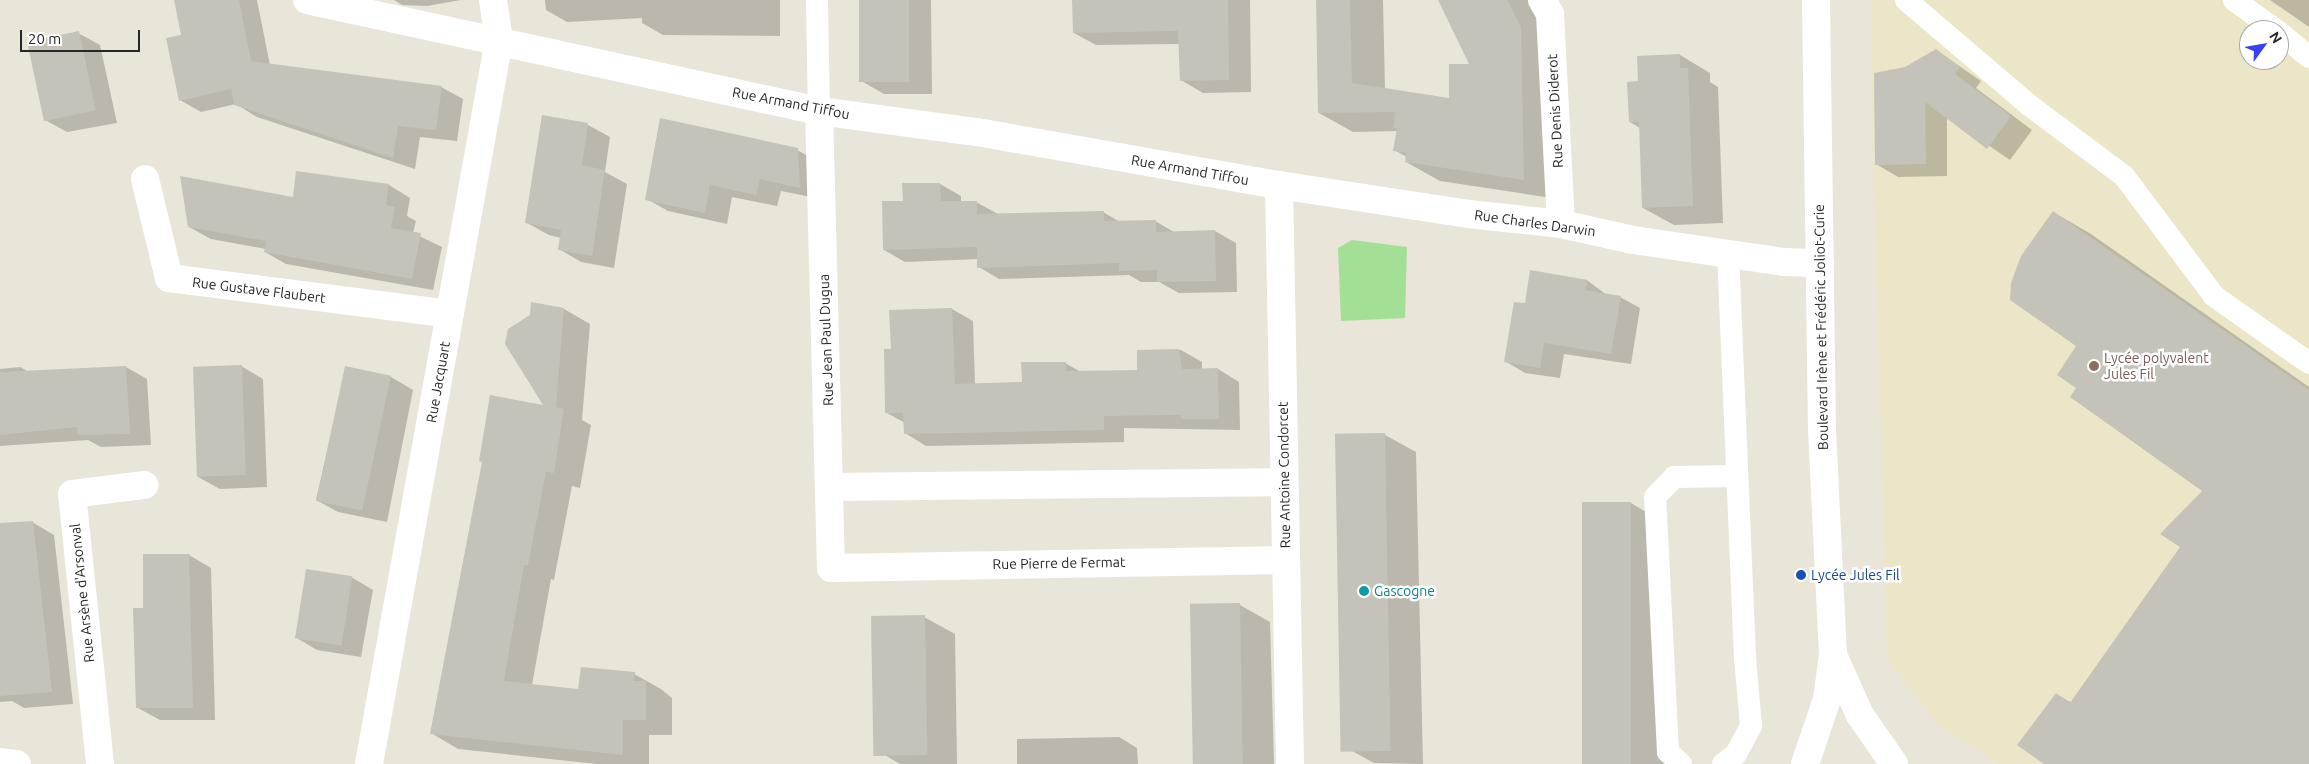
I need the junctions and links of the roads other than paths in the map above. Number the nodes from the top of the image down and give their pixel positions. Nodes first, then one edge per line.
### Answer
1 (307, 0) edge
2 (492, 0) edge
3 (817, 0) edge
4 (1542, 0) edge
5 (1816, 0) edge
6 (1906, 0) edge
7 (2234, 0) edge
8 (2262, 20) edge
9 (499, 40) junction
10 (2289, 40) edge
11 (2309, 57) edge
12 (819, 111) junction
13 (145, 179) dead end
14 (1279, 185) junction
15 (1561, 224) junction
16 (1728, 254) junction
17 (1820, 263) junction
18 (450, 314) junction
19 (2309, 363) edge
20 (1736, 476) junction
21 (1284, 482) junction
22 (144, 485) dead end
23 (830, 487) junction
24 (1286, 560) junction
25 (831, 568) joint
26 (1833, 655) junction
27 (0, 762) edge
28 (17, 764) edge
29 (100, 764) edge
30 (369, 764) edge
31 (1290, 764) edge
32 (1681, 764) edge
33 (1723, 764) edge
34 (1805, 764) edge
35 (1894, 764) edge

1 - 9 street, Rue Armand Tiffou
2 - 9 street, Rue Jacquart
3 - 12 lane
4 - 15 street, Rue Denis Diderot
5 - 17 street, Boulevard Irène et Frédéric Joliot-Curie
6 - 19 lane
7 - 8 lane
9 - 12 street, Rue Armand Tiffou
9 - 18 street, Rue Jacquart
10 - 11 lane
12 - 14 street, Rue Armand Tiffou
12 - 23 street, Rue Jean Paul Dugua
13 - 18 street, Rue Gustave Flaubert
14 - 15 street, Rue Charles Darwin
14 - 21 street, Rue Antoine Condorcet
15 - 16 street, Rue Charles Darwin
16 - 17 street, Rue Charles Darwin
16 - 20 lane
17 - 26 street, Boulevard Irène et Frédéric Joliot-Curie
18 - 30 street, Rue Jacquart
20 - 32 lane
20 - 33 lane
21 - 23 street
21 - 24 street, Rue Antoine Condorcet
22 - 29 street, Rue Arsène d'Arsonval
23 - 25 street, Rue Jean Paul Dugua
24 - 25 street, Rue Pierre de Fermat
24 - 31 street, Rue Antoine Condorcet
26 - 34 street, Boulevard Irène et Frédéric Joliot-Curie
26 - 35 street, Boulevard Irène et Frédéric Joliot-Curie
27 - 28 street

